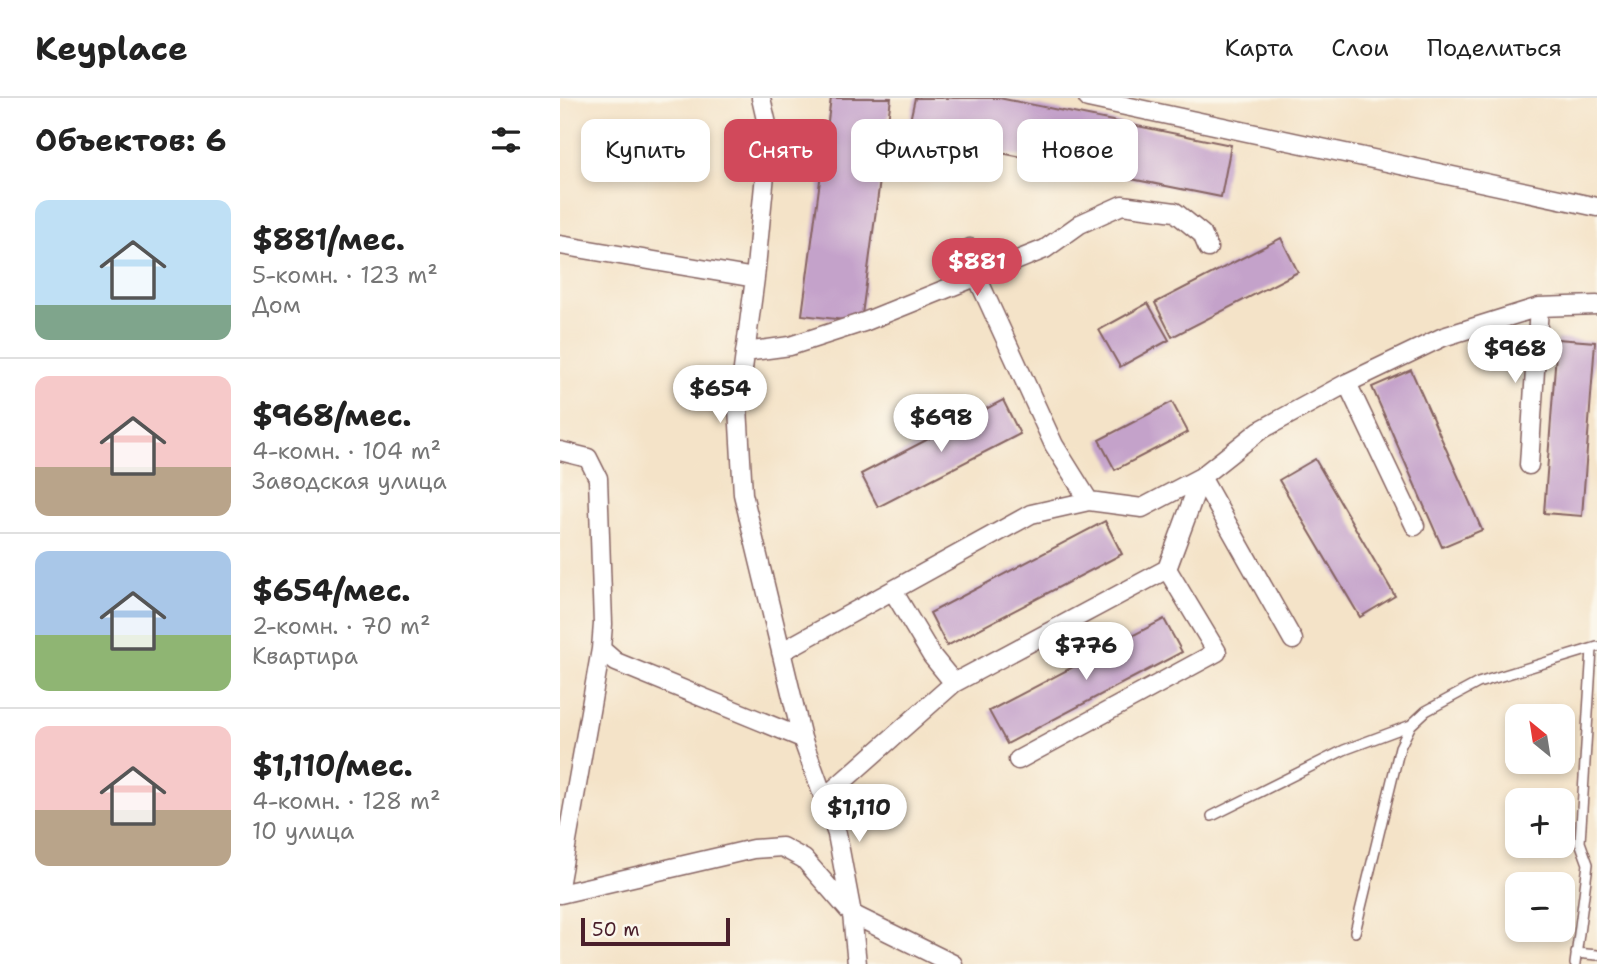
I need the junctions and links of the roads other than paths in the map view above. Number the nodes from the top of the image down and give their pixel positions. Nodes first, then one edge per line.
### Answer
1 (761, 98) edge
2 (1088, 98) edge
3 (1597, 207) edge
4 (560, 245) edge
5 (970, 248) dead end
6 (1208, 248) dead end
7 (977, 277) junction
8 (755, 278) junction
9 (1597, 305) edge
10 (1539, 307) junction
11 (745, 352) junction
12 (1347, 383) junction
13 (560, 451) edge
14 (1529, 465) dead end
15 (1201, 477) junction
16 (1089, 501) junction
17 (1415, 526) dead end
18 (1167, 569) junction
19 (893, 590) junction
20 (1293, 640) dead end
21 (1595, 648) edge
22 (601, 649) junction
23 (781, 652) junction
24 (954, 683) junction
25 (1411, 725) junction
26 (802, 738) junction
27 (1018, 760) dead end
28 (824, 798) junction
29 (1212, 816) dead end
30 (560, 881) edge
31 (560, 894) edge
32 (852, 914) junction
33 (1355, 932) dead end
34 (1576, 953) junction
35 (1597, 955) edge
36 (857, 964) edge
37 (953, 964) edge
38 (1575, 964) edge

1 - 8 street
2 - 3 street
4 - 8 street
5 - 7 street
6 - 7 street
7 - 11 street
7 - 16 street
8 - 11 street
9 - 10 street
10 - 12 street
10 - 14 street
11 - 23 street
12 - 15 street
12 - 17 street
13 - 22 street
15 - 16 street
15 - 18 street
15 - 20 street
16 - 19 street
18 - 24 street
18 - 27 street
19 - 23 street
19 - 24 street
21 - 25 lane
21 - 34 lane
22 - 26 street
22 - 30 street
23 - 26 street
24 - 28 street
25 - 29 lane
25 - 33 lane
26 - 28 street
28 - 32 street
31 - 32 street
32 - 36 street
32 - 37 street
34 - 35 lane
34 - 38 lane

